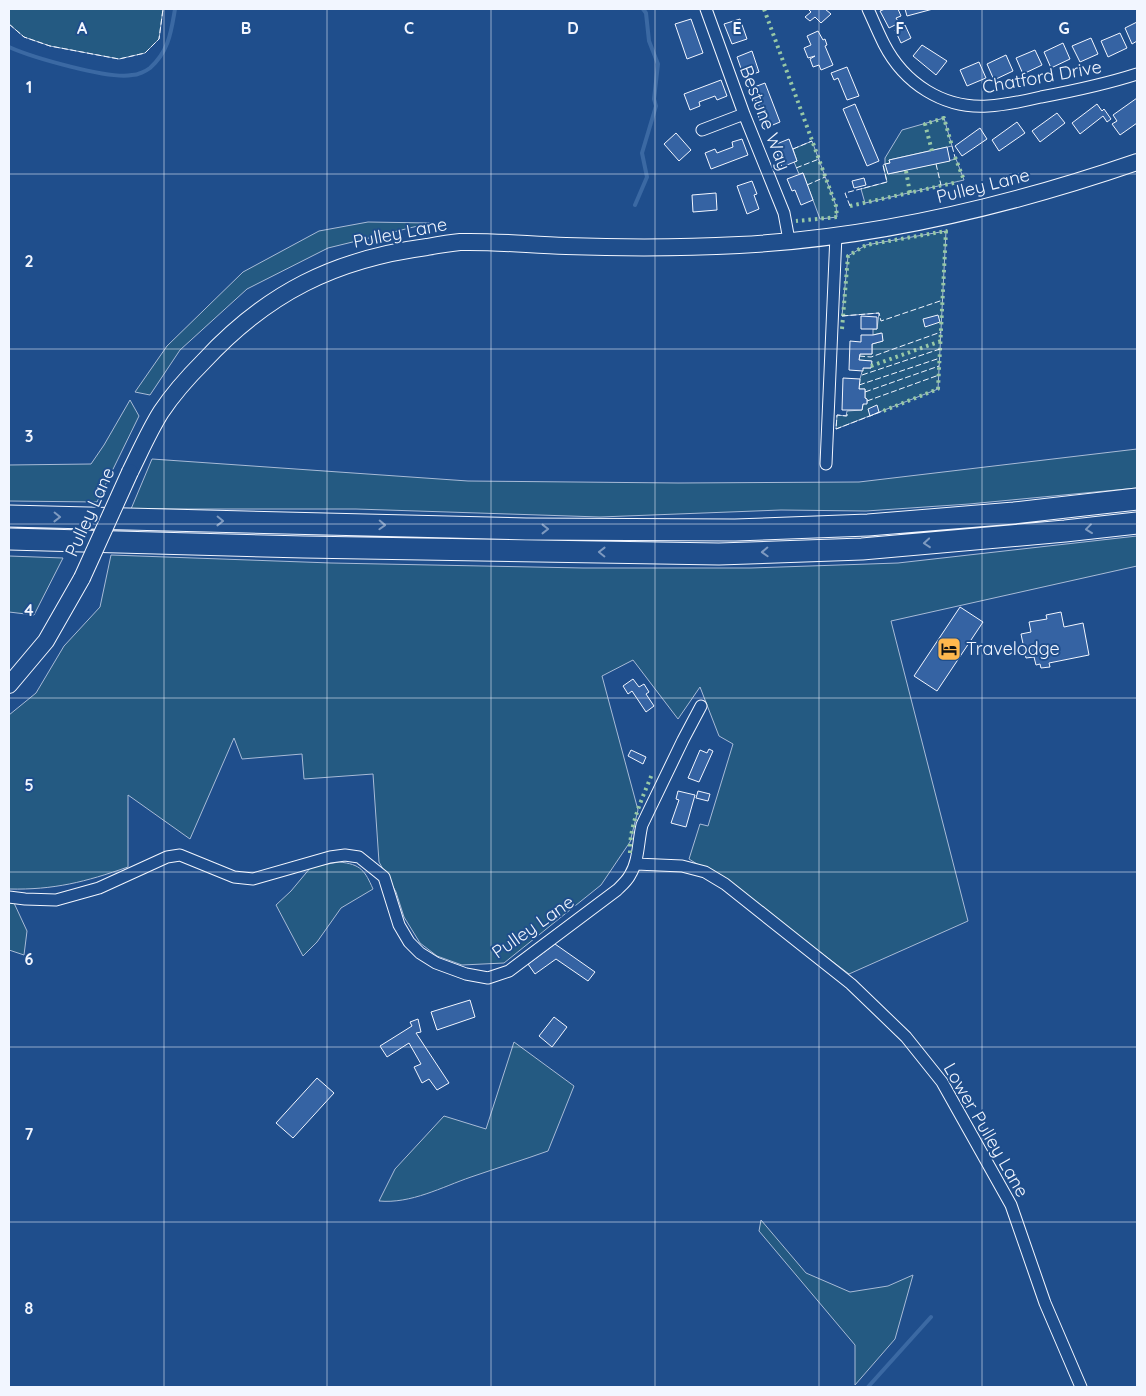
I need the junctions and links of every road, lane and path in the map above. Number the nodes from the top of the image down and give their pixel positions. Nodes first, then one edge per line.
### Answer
1 (706, 9) edge
2 (868, 9) edge
3 (1137, 74) edge
4 (744, 114) junction
5 (702, 130) dead end
6 (1137, 162) edge
7 (836, 236) junction
8 (789, 240) junction
9 (826, 464) dead end
10 (1137, 499) edge
11 (9, 516) edge
12 (1137, 523) edge
13 (9, 539) edge
14 (9, 684) edge
15 (701, 706) dead end
16 (636, 864) junction
17 (9, 897) edge
18 (1081, 1387) edge

1 - 4 street, Bestune Way
2 - 3 street, Chatford Drive
4 - 5 street
4 - 8 street, Bestune Way
6 - 7 street, Pulley Lane
7 - 8 street, Pulley Lane
7 - 9 street
8 - 14 street, Pulley Lane, bridge
11 -> 10 highway
12 -> 13 highway
15 - 16 street, Pulley Lane
16 - 17 street, Pulley Lane
16 - 18 street, Lower Pulley Lane

